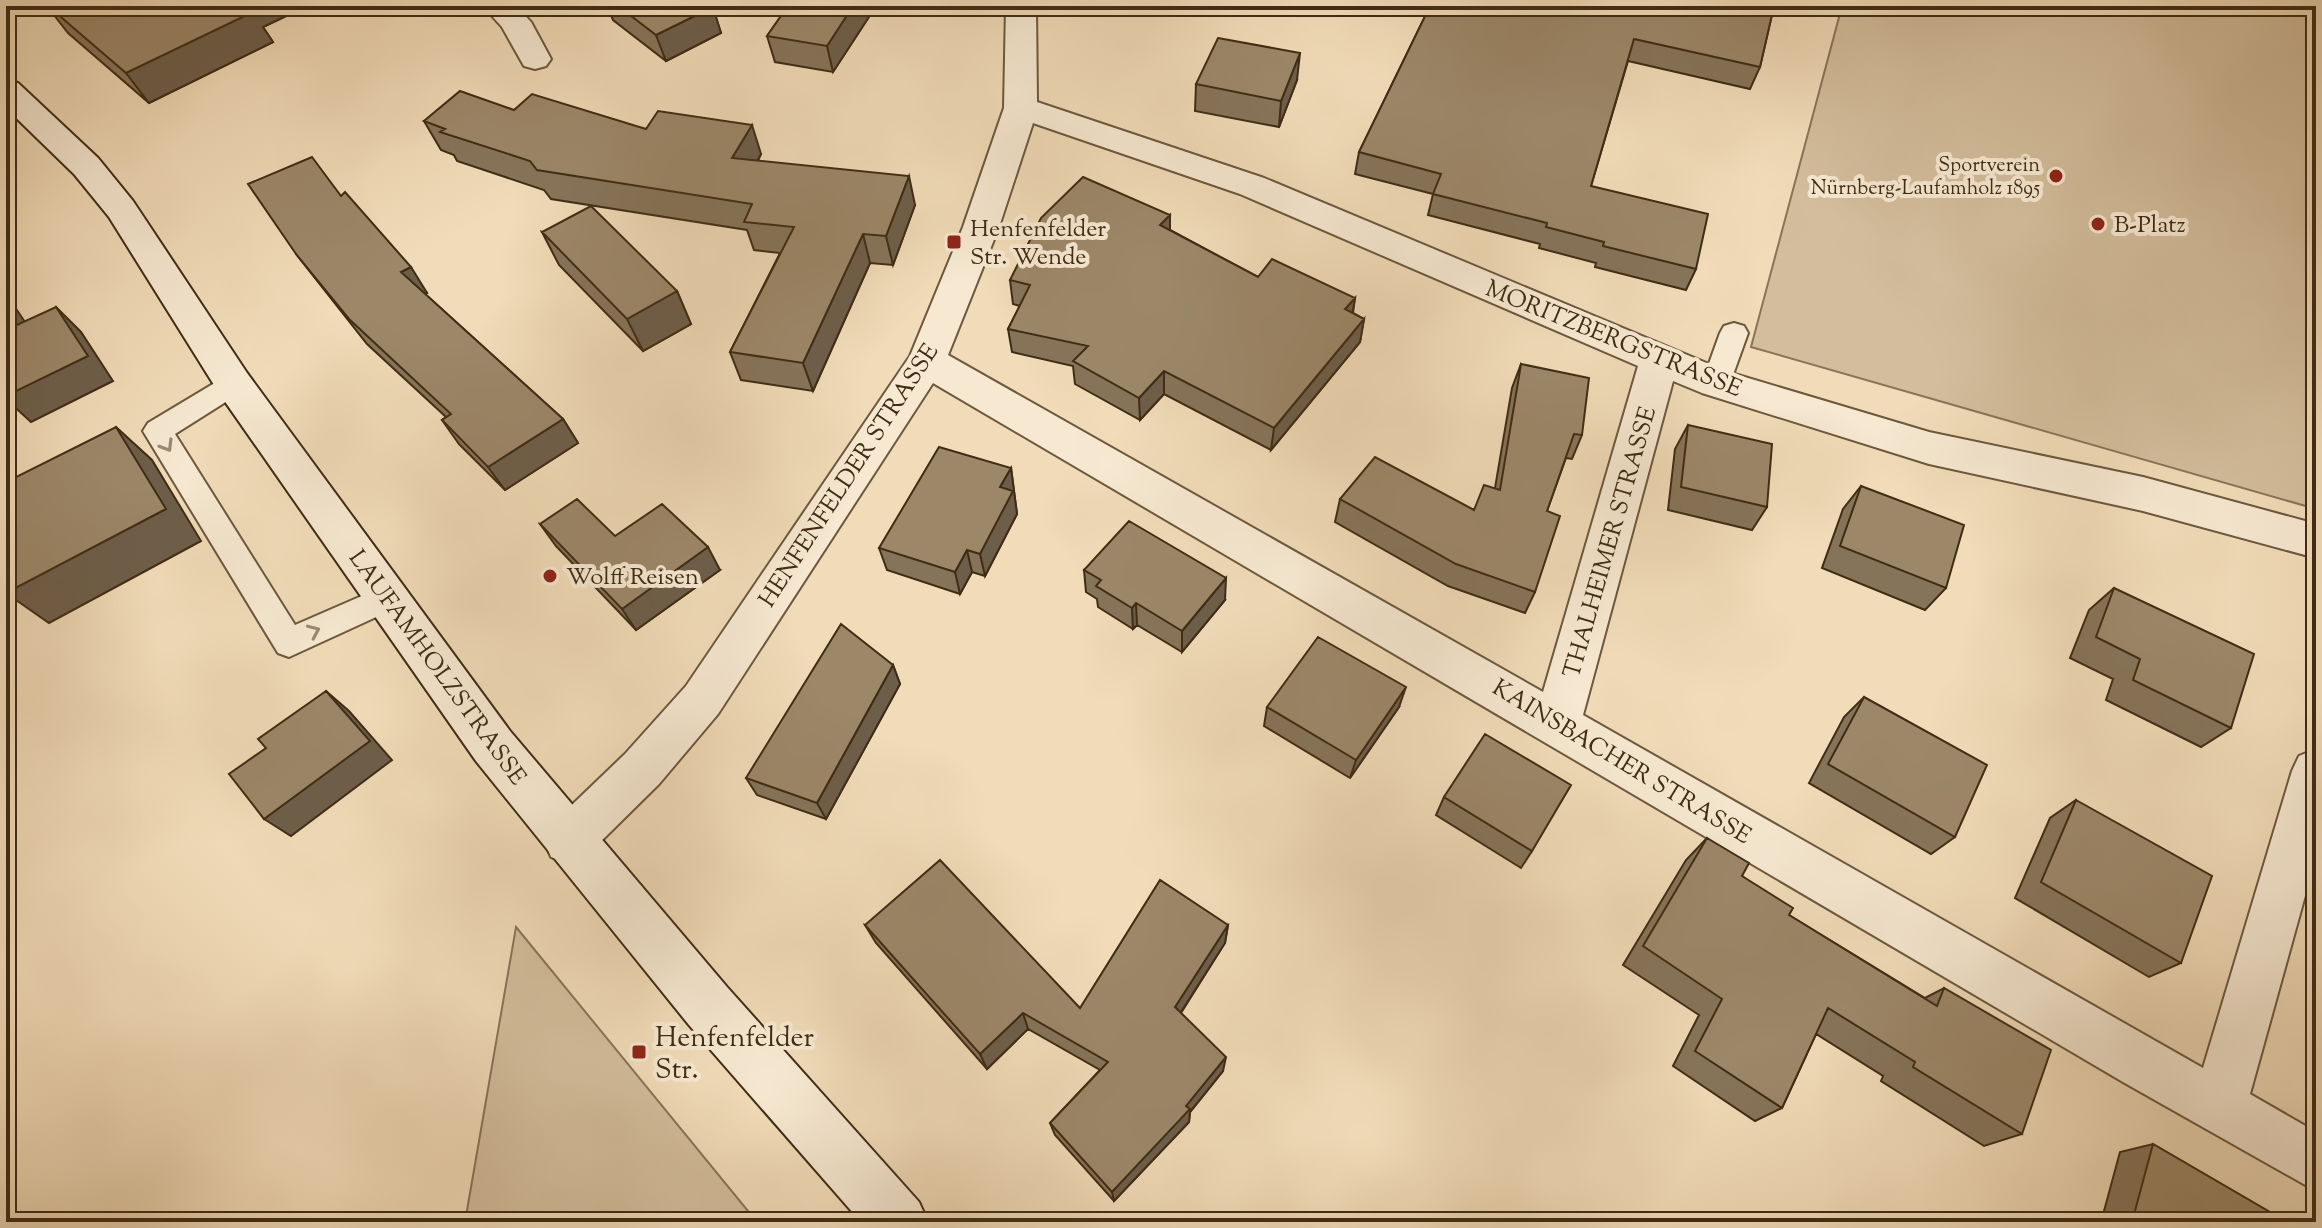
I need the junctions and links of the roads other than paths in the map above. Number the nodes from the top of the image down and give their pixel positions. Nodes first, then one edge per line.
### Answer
1 (498, 6) edge
2 (1021, 6) edge
3 (535, 59) dead end
4 (6, 90) edge
5 (1021, 108) junction
6 (1734, 333) dead end
7 (927, 361) junction
8 (1659, 361) junction
9 (233, 383) junction
10 (1716, 383) junction
11 (2316, 541) edge
12 (387, 598) junction
13 (1558, 722) junction
14 (2316, 771) edge
15 (568, 841) junction
16 (2219, 1107) junction
17 (2316, 1163) edge
18 (899, 1222) edge

1 - 3 street
2 - 5 street, HENFENFELDER STRASSE
4 - 9 street, LAUFAMHOLZSTRASSE
5 - 7 street, HENFENFELDER STRASSE
5 - 8 street, MORITZBERGSTRASSE
6 - 10 lane
7 - 13 street, KAINSBACHER STRASSE
7 - 15 street, HENFENFELDER STRASSE
8 - 10 street, MORITZBERGSTRASSE
8 - 13 street, THALHEIMER STRASSE
9 - 12 street, LAUFAMHOLZSTRASSE
9 -> 12 lane
10 - 11 street, MORITZBERGSTRASSE
12 - 15 street, LAUFAMHOLZSTRASSE
13 - 16 street, KAINSBACHER STRASSE
14 - 16 street
15 - 18 street, LAUFAMHOLZSTRASSE
16 - 17 street, KAINSBACHER STRASSE

